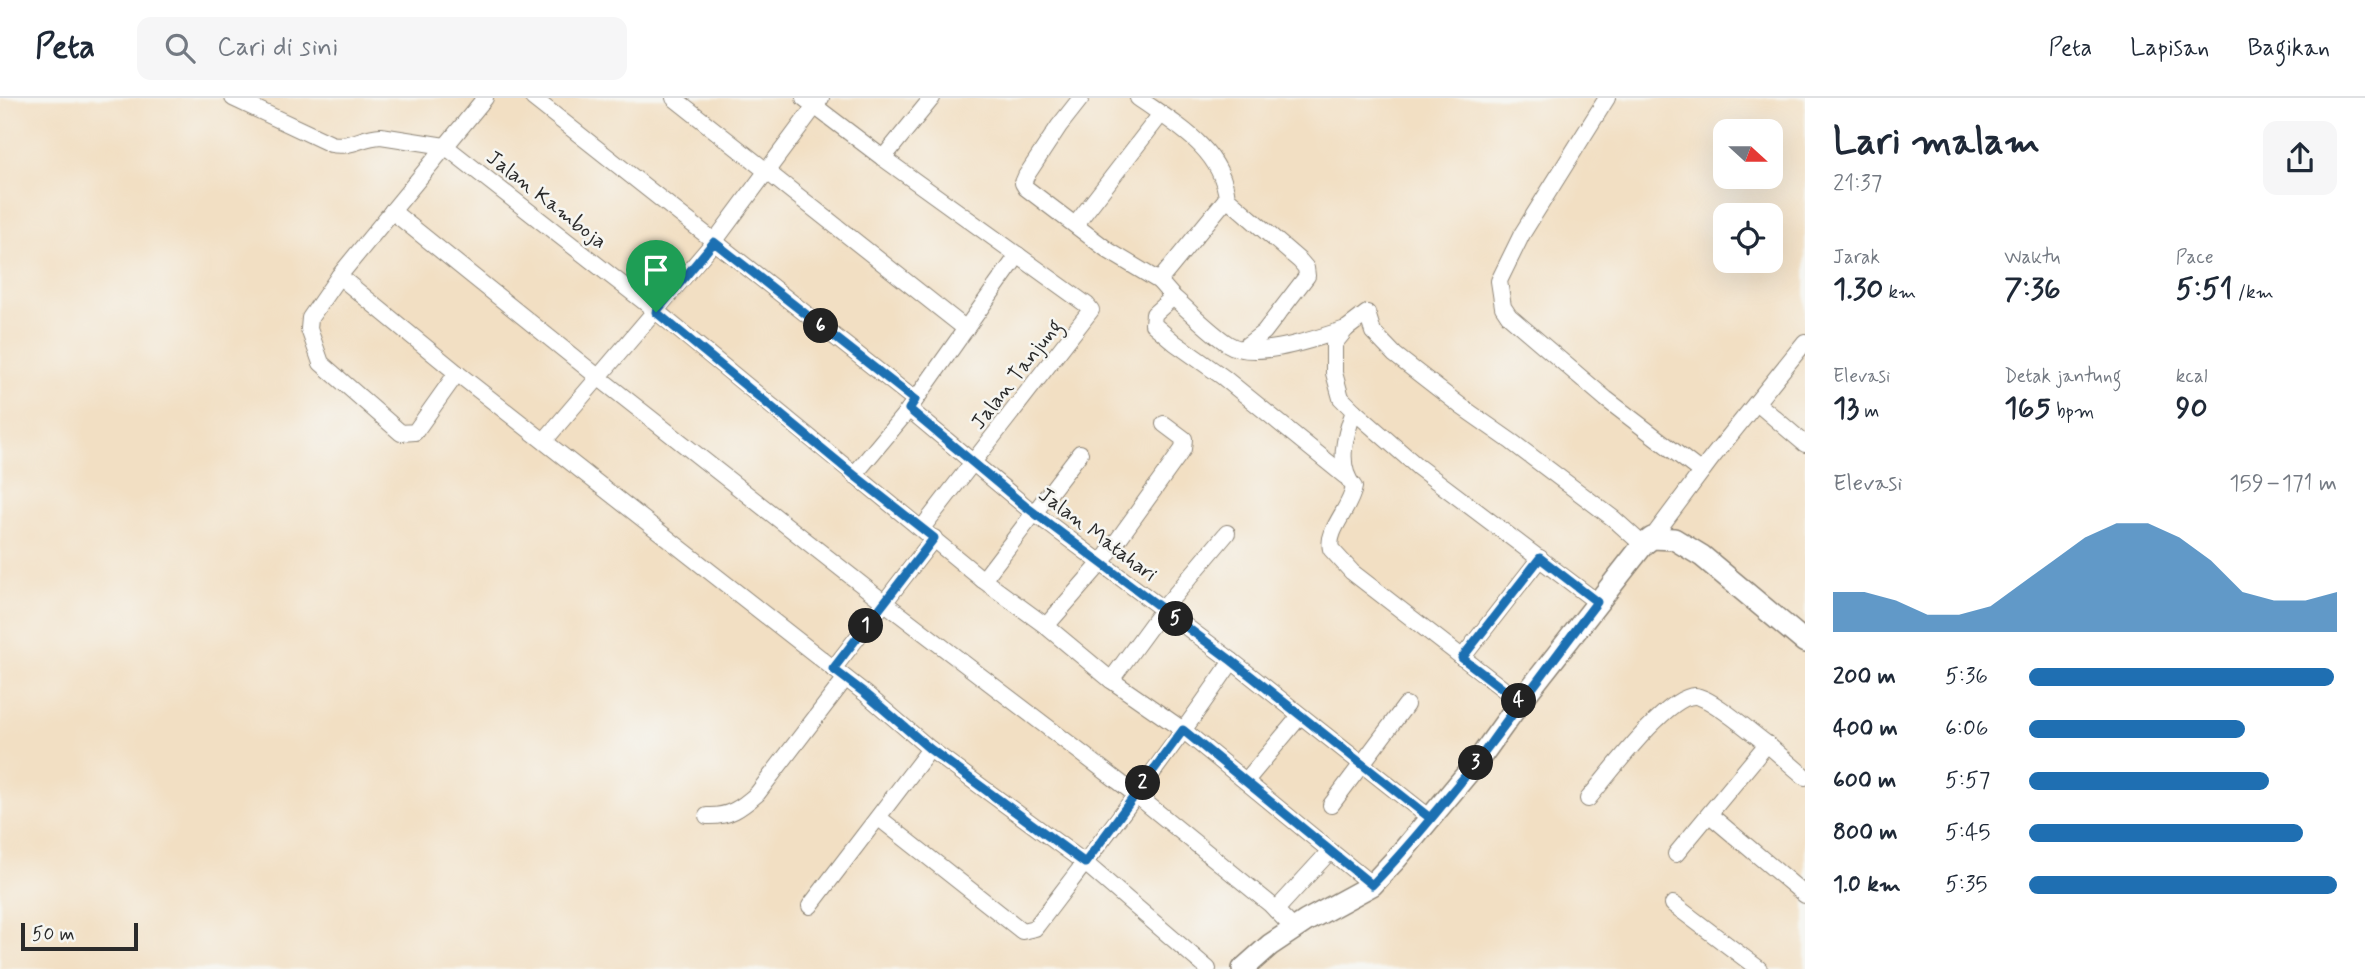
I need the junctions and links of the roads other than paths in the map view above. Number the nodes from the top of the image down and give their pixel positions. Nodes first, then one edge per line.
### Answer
1 (233, 98) edge
2 (485, 98) edge
3 (533, 98) edge
4 (674, 98) edge
5 (932, 98) edge
6 (1081, 98) edge
7 (1138, 98) edge
8 (1607, 98) edge
9 (813, 101) edge
10 (257, 103) edge
11 (1161, 114) junction
12 (445, 146) junction
13 (883, 158) junction
14 (768, 171) junction
15 (1227, 198) junction
16 (392, 211) junction
17 (1076, 224) junction
18 (714, 242) junction
19 (1018, 255) junction
20 (339, 276) junction
21 (1159, 281) junction
22 (1173, 297) junction
23 (656, 312) junction
24 (966, 329) junction
25 (1346, 329) junction
26 (1805, 341) edge
27 (1242, 349) junction
28 (457, 373) junction
29 (598, 377) junction
30 (1757, 403) junction
31 (912, 405) junction
32 (1354, 411) junction
33 (1164, 424) dead end
34 (544, 441) junction
35 (1805, 443) edge
36 (1080, 453) dead end
37 (973, 463) junction
38 (1701, 472) junction
39 (854, 475) junction
40 (1345, 476) junction
41 (1035, 514) junction
42 (928, 533) junction
43 (1227, 533) dead end
44 (1648, 542) junction
45 (1540, 558) junction
46 (1102, 562) junction
47 (984, 580) junction
48 (1597, 602) junction
49 (884, 603) junction
50 (1163, 609) junction
51 (1046, 626) junction
52 (1805, 642) edge
53 (1462, 658) junction
54 (1232, 661) junction
55 (839, 674) junction
56 (1111, 680) junction
57 (1520, 702) junction
58 (1406, 705) dead end
59 (1300, 716) junction
60 (1183, 730) junction
61 (1767, 744) junction
62 (930, 749) junction
63 (1361, 764) junction
64 (1250, 776) dead end
65 (1805, 777) edge
66 (1135, 794) junction
67 (1588, 799) dead end
68 (1331, 805) dead end
69 (1710, 815) junction
70 (707, 816) dead end
71 (879, 818) junction
72 (1430, 818) junction
73 (1331, 852) junction
74 (1676, 854) dead end
75 (1085, 863) junction
76 (1372, 885) junction
77 (1805, 895) edge
78 (1674, 904) dead end
79 (810, 906) dead end
80 (1276, 909) junction
81 (1294, 929) junction
82 (1208, 969) edge
83 (1243, 969) edge
84 (1759, 969) edge

1 - 10 street
2 - 12 street
3 - 18 street, Jalan Matahari
4 - 14 street
5 - 13 street
6 - 17 street
7 - 11 street
8 - 38 street
9 - 13 street
9 - 14 street
10 - 12 street
11 - 15 street
11 - 17 street
12 - 16 street
12 - 23 street, Jalan Kamboja
13 - 19 street
14 - 18 street
14 - 24 street
15 - 21 street
15 - 27 street
16 - 20 street
16 - 29 street
17 - 21 street
18 - 23 street
18 - 31 street, Jalan Matahari
19 - 24 street
19 - 37 street, Jalan Tanjung
20 - 28 street
20 - 28 street
21 - 22 street
22 - 27 street
22 - 40 street
23 - 29 street
23 - 39 street, Jalan Kamboja
24 - 31 street
25 - 27 street
25 - 32 street
25 - 44 street
26 - 30 street
28 - 34 street
29 - 34 street
29 - 49 street
30 - 35 street
30 - 38 street
31 - 37 street, Jalan Matahari
31 - 39 street
32 - 40 street
32 - 45 street
33 - 46 street
34 - 55 street
36 - 41 street
37 - 41 street, Jalan Matahari
37 - 42 street, Jalan Tanjung
38 - 44 street
39 - 42 street, Jalan Kamboja
40 - 53 street
41 - 46 street, Jalan Matahari
41 - 47 street
42 - 47 street, Jalan Kamboja
42 - 49 street, Jalan Tanjung
43 - 50 street
44 - 48 street
44 - 52 street
45 - 48 street
45 - 53 street
46 - 50 street, Jalan Matahari
46 - 51 street
47 - 51 street, Jalan Kamboja
48 - 57 street
49 - 55 street, Jalan Tanjung
49 - 66 street
50 - 54 street, Jalan Matahari
50 - 56 street
51 - 56 street, Jalan Kamboja
53 - 57 street
54 - 59 street, Jalan Matahari
54 - 60 street
55 - 62 street
55 - 70 street, Jalan Tanjung
56 - 60 street, Jalan Kamboja
57 - 72 street
58 - 63 street
59 - 63 street, Jalan Matahari
59 - 64 street
60 - 66 street
60 - 73 street, Jalan Kamboja
61 - 65 street
61 - 67 street
61 - 69 street
62 - 71 street
62 - 75 street
63 - 68 street
63 - 72 street, Jalan Matahari
66 - 75 street
66 - 80 street
69 - 74 street
69 - 77 street
71 - 75 street
71 - 79 street
72 - 76 street
73 - 76 street, Jalan Kamboja
73 - 80 street
75 - 82 street
76 - 81 street
78 - 84 street
80 - 81 street
81 - 83 street

